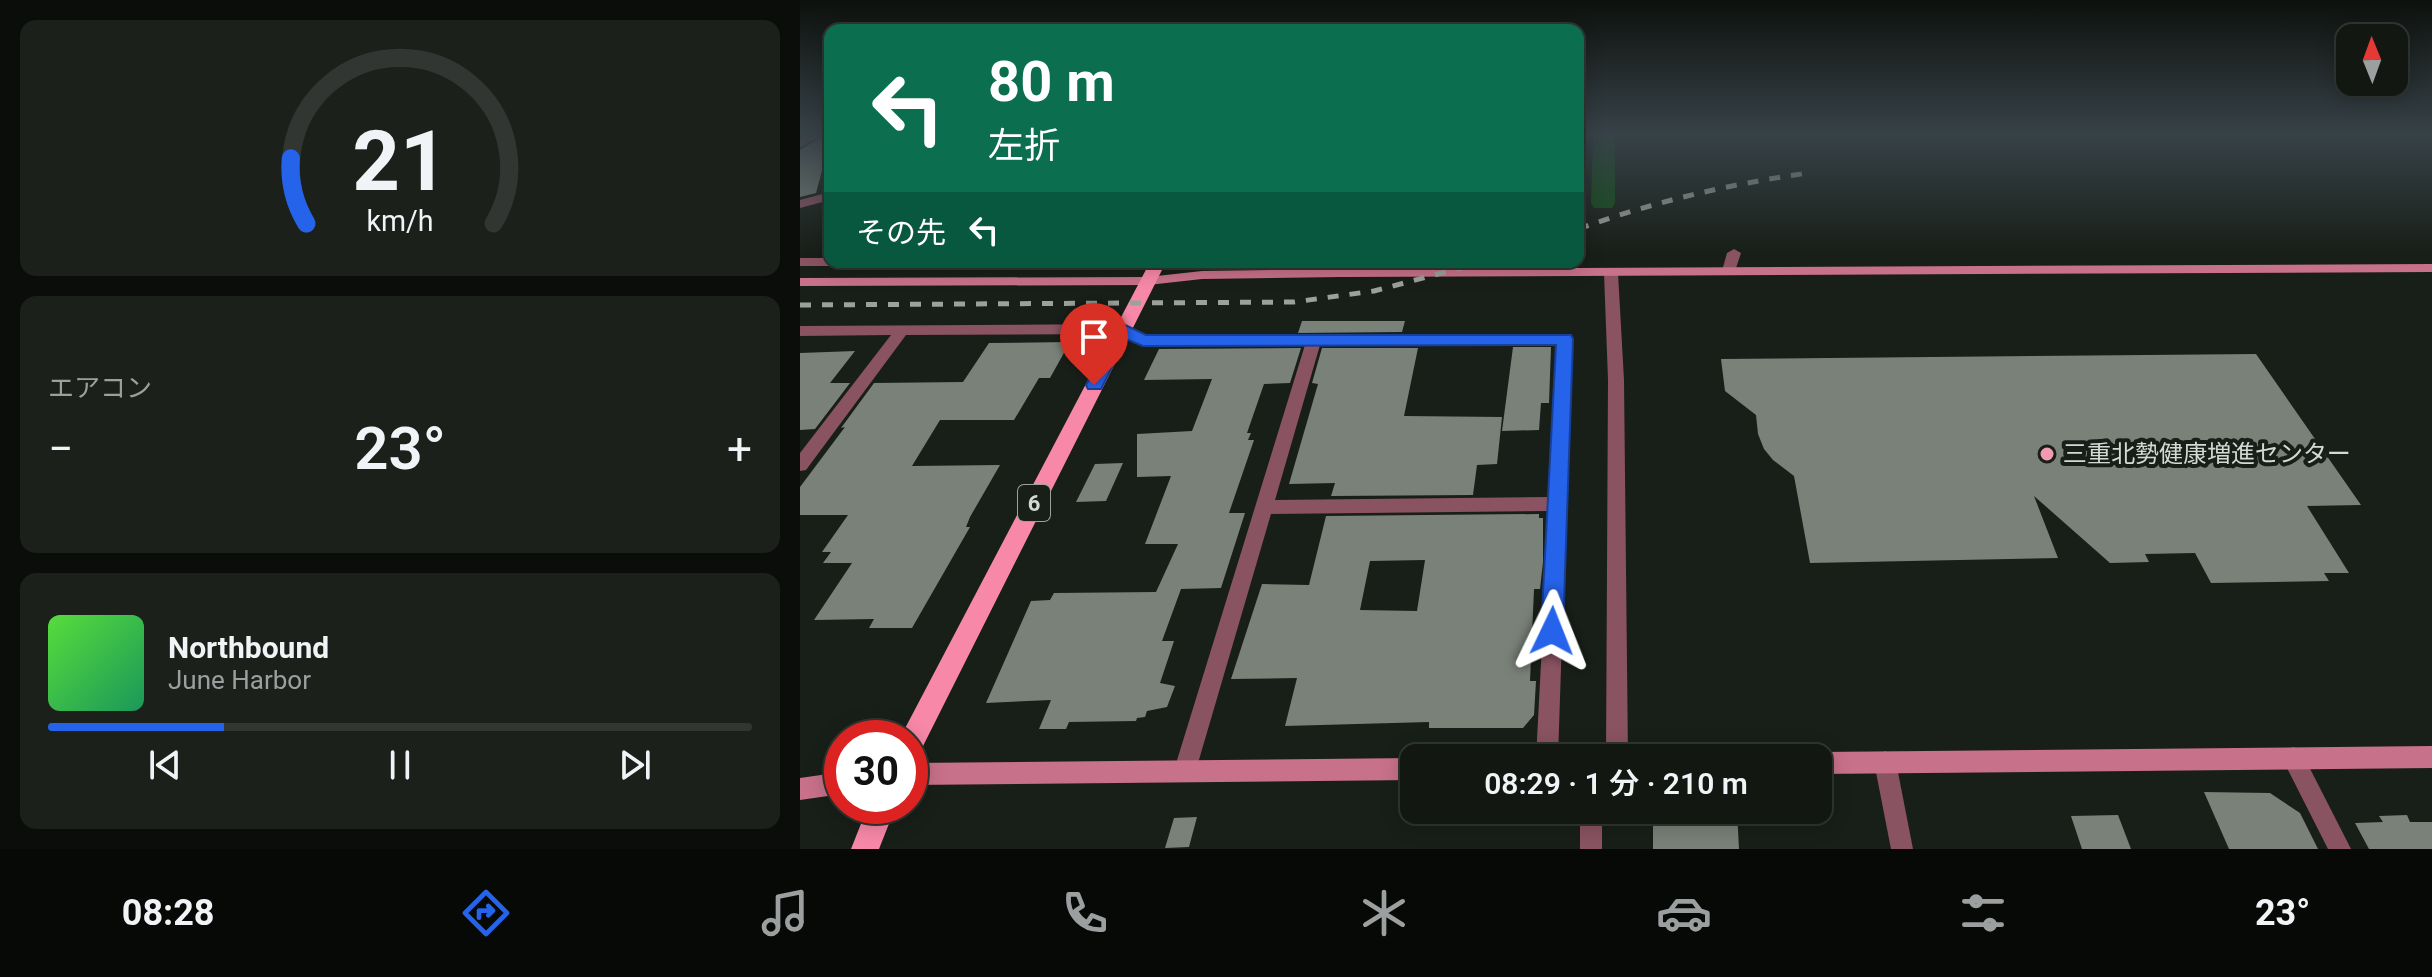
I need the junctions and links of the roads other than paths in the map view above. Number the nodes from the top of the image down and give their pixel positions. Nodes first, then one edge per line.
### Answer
1 (824, 198) edge
2 (800, 204) edge
3 (1734, 253) dead end
4 (800, 262) edge
5 (824, 262) edge
6 (1341, 268) edge
7 (1576, 268) edge
8 (2432, 268) edge
9 (1153, 271) edge
10 (1729, 271) junction
11 (1611, 273) junction
12 (800, 282) edge
13 (1123, 329) junction
14 (800, 331) edge
15 (901, 332) junction
16 (1314, 340) junction
17 (800, 465) edge
18 (1558, 504) junction
19 (1264, 507) junction
20 (923, 720) edge
21 (1548, 744) edge
22 (1617, 744) edge
23 (2432, 757) edge
24 (2293, 758) junction
25 (1885, 762) junction
26 (1832, 763) edge
27 (1400, 769) edge
28 (1185, 770) junction
29 (928, 774) edge
30 (824, 786) edge
31 (800, 789) edge
32 (875, 824) edge
33 (1591, 824) edge
34 (865, 849) edge
35 (1591, 849) edge
36 (1902, 849) edge
37 (2340, 849) edge

1 - 2 street
3 - 10 street
4 - 5 street
6 - 9 street
7 - 11 street
8 - 10 street
9 - 12 street
9 - 13 main road, 6
10 - 11 street
11 - 22 street
13 - 15 street
13 - 16 street
13 - 20 main road, 6
14 - 15 street
15 - 17 street
16 - 18 street
16 - 19 street
18 - 19 street
18 - 21 street
19 - 28 street
23 - 24 street
24 - 25 street
24 - 37 street
25 - 26 street
25 - 36 street
27 - 28 street
28 - 29 street
30 - 31 street
32 - 34 main road
33 - 35 street

